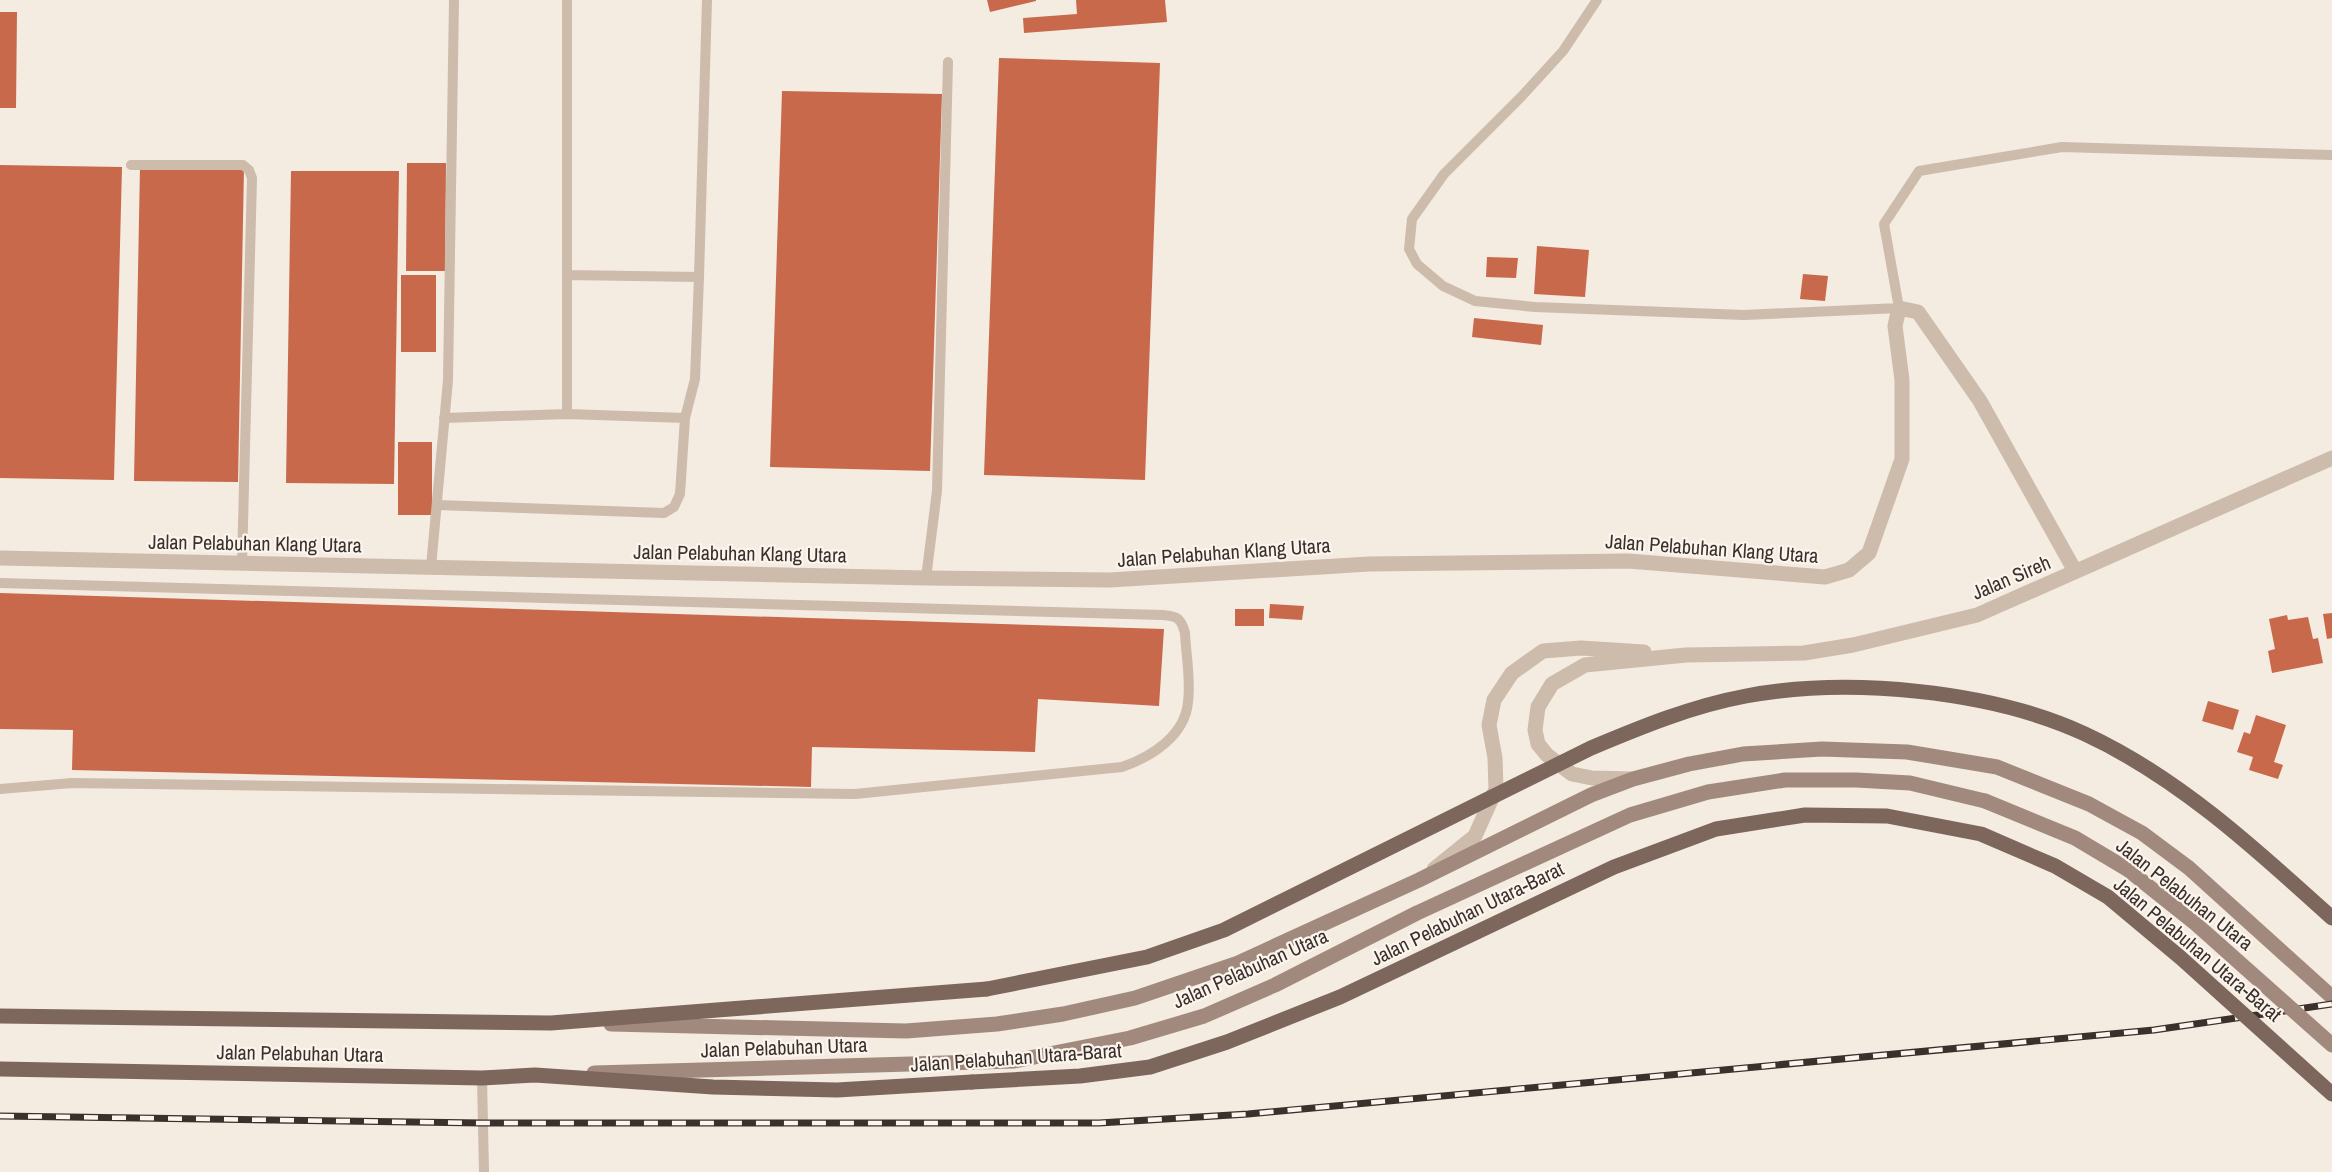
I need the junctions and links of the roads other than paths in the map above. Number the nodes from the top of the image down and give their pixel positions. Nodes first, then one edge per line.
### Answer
1 (454, 0) edge
2 (567, 0) edge
3 (708, 0) edge
4 (1597, 0) edge
5 (948, 62) dead end
6 (2332, 155) edge
7 (131, 165) dead end
8 (567, 275) junction
9 (699, 277) junction
10 (1899, 308) junction
11 (567, 414) junction
12 (685, 417) junction
13 (444, 418) junction
14 (2332, 458) edge
15 (437, 505) junction
16 (0, 558) edge
17 (242, 563) junction
18 (431, 567) junction
19 (2075, 572) junction
20 (926, 578) junction
21 (0, 583) edge
22 (1686, 655) junction
23 (1633, 779) junction
24 (0, 789) edge
25 (1419, 880) junction
26 (2332, 918) edge
27 (2332, 997) edge
28 (0, 1016) edge
29 (551, 1023) junction
30 (2332, 1045) edge
31 (0, 1069) edge
32 (535, 1075) junction
33 (482, 1078) junction
34 (2332, 1094) edge
35 (484, 1172) edge

1 - 13 lane
2 - 8 lane
3 - 9 lane
4 - 10 lane
5 - 20 lane
6 - 10 lane
7 - 17 lane
8 - 9 lane
8 - 11 lane
9 - 12 lane
10 - 19 street
10 - 20 street, Jalan Pelabuhan Klang Utara
11 - 12 lane
11 - 13 lane
12 - 15 lane
13 - 15 lane
14 - 19 street, Jalan Sireh
15 - 18 lane
16 - 17 street, Jalan Pelabuhan Klang Utara
17 - 18 street, Jalan Pelabuhan Klang Utara
18 - 20 street, Jalan Pelabuhan Klang Utara
19 - 22 street, Jalan Sireh
21 - 24 lane
22 - 23 street
22 - 25 street
23 - 25 main road, Jalan Pelabuhan Utara
23 - 27 main road, Jalan Pelabuhan Utara
25 - 29 main road, Jalan Pelabuhan Utara
26 - 29 main road, bridge
28 - 29 main road, Jalan Pelabuhan Utara
30 - 32 main road, Jalan Pelabuhan Utara, bridge
31 - 33 main road, Jalan Pelabuhan Utara
32 - 33 main road, Jalan Pelabuhan Utara
32 - 34 main road, Jalan Pelabuhan Utara-Barat, bridge
33 - 35 lane

